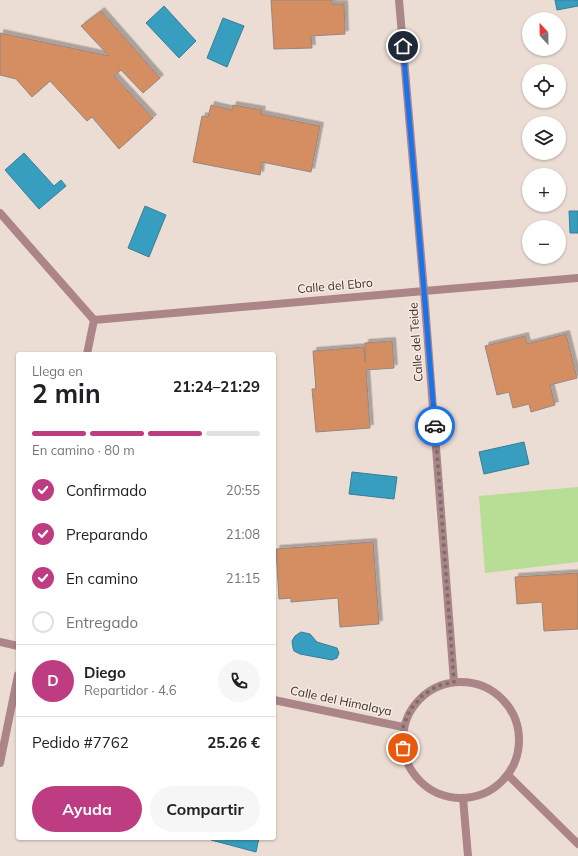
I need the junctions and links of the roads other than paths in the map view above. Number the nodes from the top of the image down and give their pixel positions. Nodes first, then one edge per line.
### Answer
1 (398, 0) edge
2 (0, 213) edge
3 (578, 278) edge
4 (424, 291) junction
5 (94, 320) junction
6 (87, 352) edge
7 (0, 642) edge
8 (16, 646) edge
9 (454, 682) junction
10 (16, 685) edge
11 (276, 700) edge
12 (403, 727) junction
13 (0, 763) edge
14 (508, 775) junction
15 (464, 798) junction
16 (578, 844) edge
17 (468, 856) edge

1 - 4 street, Calle del Teide
2 - 5 street
3 - 4 street, Calle del Ebro
4 - 5 street, Calle del Ebro
4 - 9 street, Calle del Teide
5 - 6 street
7 - 8 street
9 - 12 street
9 - 14 street
10 - 13 street
11 - 12 street, Calle del Himalaya
12 - 15 street
14 - 15 street
14 - 16 street
15 - 17 street

